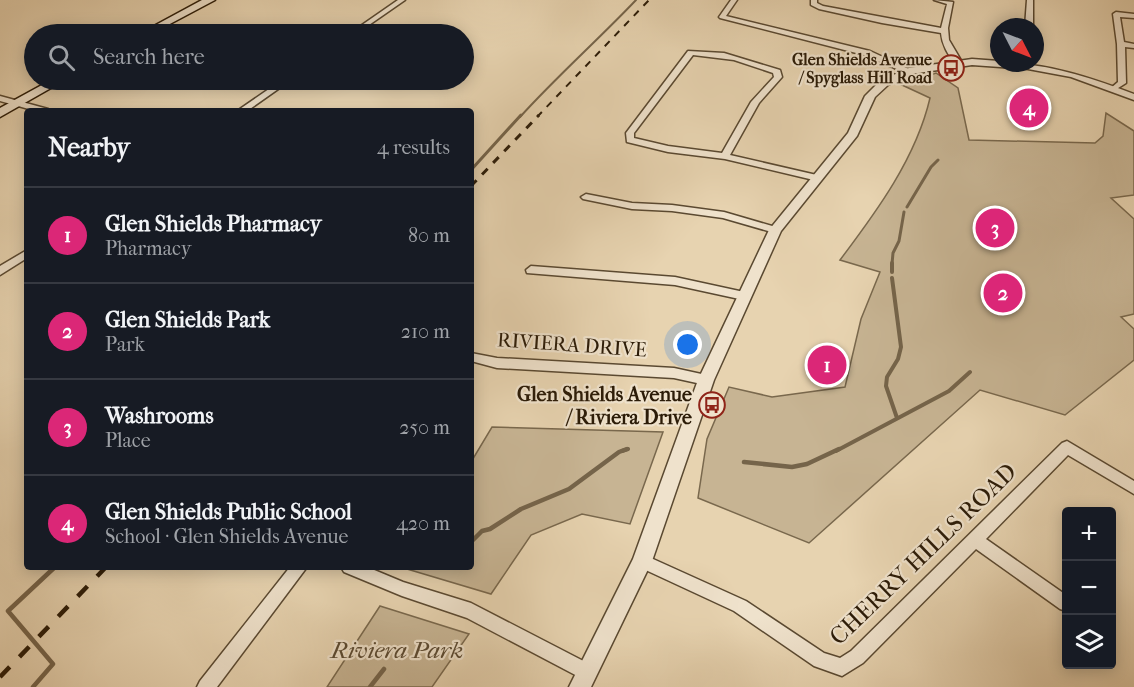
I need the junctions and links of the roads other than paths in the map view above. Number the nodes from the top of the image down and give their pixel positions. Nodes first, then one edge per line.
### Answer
1 (210, 0) edge
2 (402, 0) edge
3 (734, 0) edge
4 (814, 0) edge
5 (937, 0) edge
6 (1030, 0) edge
7 (1134, 16) edge
8 (1029, 18) edge
9 (163, 24) edge
10 (367, 24) edge
11 (944, 32) junction
12 (1121, 44) junction
13 (1134, 46) edge
14 (958, 62) junction
15 (990, 63) edge
16 (1044, 68) edge
17 (909, 71) junction
18 (1115, 88) junction
19 (28, 90) edge
20 (34, 90) edge
21 (271, 90) edge
22 (1134, 97) edge
23 (7, 101) edge
24 (34, 108) edge
25 (245, 108) edge
26 (0, 113) edge
27 (725, 156) junction
28 (818, 178) junction
29 (586, 197) dead end
30 (775, 230) junction
31 (24, 255) edge
32 (531, 270) dead end
33 (0, 271) edge
34 (744, 296) junction
35 (474, 358) edge
36 (705, 380) junction
37 (1134, 488) edge
38 (974, 539) junction
39 (642, 561) junction
40 (297, 570) edge
41 (355, 570) edge
42 (1062, 601) edge
43 (584, 679) edge
44 (206, 687) edge

1 - 9 main road
2 - 10 street
3 - 17 street
4 - 11 street
5 - 11 street
6 - 8 street
7 - 12 street
11 - 14 street
12 - 13 street
12 - 18 street
14 - 15 street
14 - 17 street
16 - 18 street
17 - 28 street
18 - 22 street
19 - 23 main road
20 - 23 main road
21 - 25 street
23 - 24 street
23 - 26 main road
27 - 27 street
27 - 28 street
28 - 30 street
29 - 30 street
30 - 34 street
31 - 33 street
32 - 34 street
34 - 36 street
35 - 36 street, RIVIERA DRIVE
36 - 39 street
37 - 38 street, CHERRY HILLS ROAD
38 - 39 street, CHERRY HILLS ROAD
38 - 42 street
39 - 43 street
40 - 44 street
41 - 43 street

